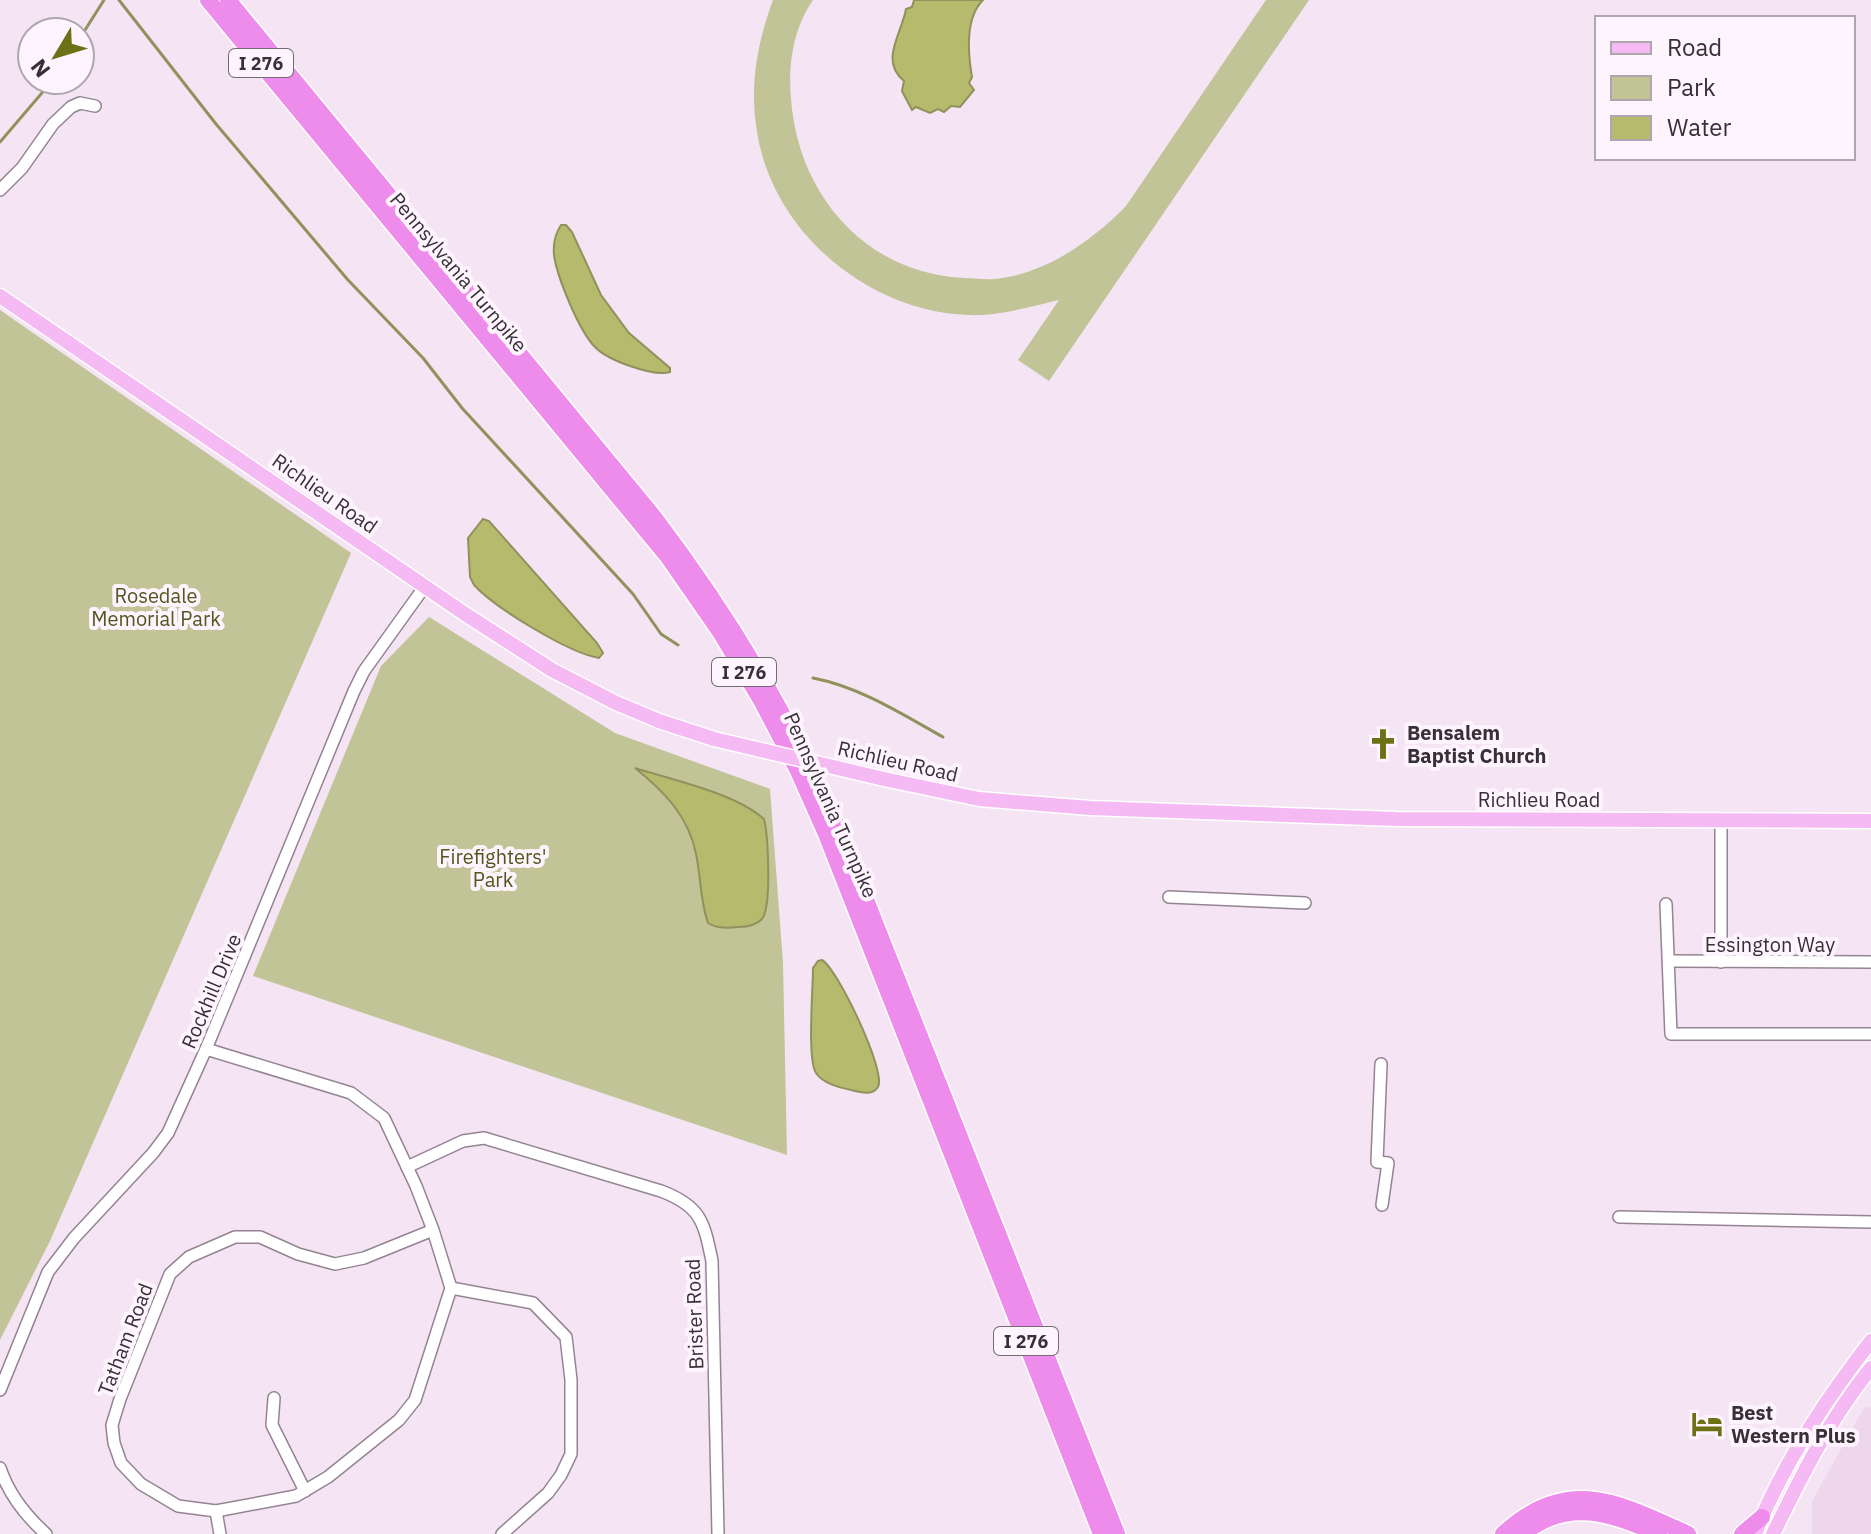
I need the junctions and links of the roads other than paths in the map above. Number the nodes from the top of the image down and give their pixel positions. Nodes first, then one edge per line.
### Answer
1 (208, 0) edge
2 (228, 0) edge
3 (95, 106) dead end
4 (0, 190) edge
5 (0, 296) edge
6 (425, 586) junction
7 (1721, 821) junction
8 (1871, 821) edge
9 (1169, 897) dead end
10 (1305, 903) dead end
11 (1666, 904) dead end
12 (1669, 961) junction
13 (1721, 962) junction
14 (1871, 962) edge
15 (1871, 1034) edge
16 (206, 1049) junction
17 (1381, 1064) dead end
18 (407, 1167) junction
19 (1382, 1205) dead end
20 (1619, 1217) dead end
21 (1871, 1222) edge
22 (433, 1230) junction
23 (451, 1288) junction
24 (1871, 1341) edge
25 (1871, 1368) edge
26 (0, 1390) edge
27 (274, 1398) dead end
28 (0, 1468) edge
29 (305, 1491) junction
30 (216, 1511) junction
31 (1762, 1517) junction
32 (509, 1532) edge
33 (46, 1534) edge
34 (220, 1534) edge
35 (718, 1534) edge
36 (1101, 1534) edge
37 (1117, 1534) edge
38 (1503, 1534) edge
39 (1523, 1534) edge
40 (1659, 1534) edge
41 (1688, 1534) edge
42 (1742, 1534) edge
43 (1755, 1534) edge
44 (1773, 1534) edge

1 - 36 highway, Pennsylvania Turnpike / I 276
2 - 37 highway, Pennsylvania Turnpike / I 276
3 - 4 street
5 - 6 main road, Richlieu Road
6 - 7 main road, Richlieu Road, bridge
6 - 16 street, Rockhill Drive
7 - 8 main road, Richlieu Road
7 - 13 street
9 - 10 street
11 - 12 street
12 - 13 street, Essington Way
12 - 15 street
13 - 14 street, Essington Way
16 - 18 street
16 - 26 street, Rockhill Drive
17 - 19 street
18 - 22 street
18 - 35 street, Brister Road
20 - 21 street
22 - 23 street
22 - 30 street, Tatham Road
23 - 29 street, Tatham Road
23 - 32 street
24 - 31 main road
25 - 44 main road
27 - 29 street
28 - 33 street
29 - 30 street, Tatham Road
30 - 34 street
31 - 42 highway
31 - 43 main road
38 - 41 highway
39 - 40 highway

